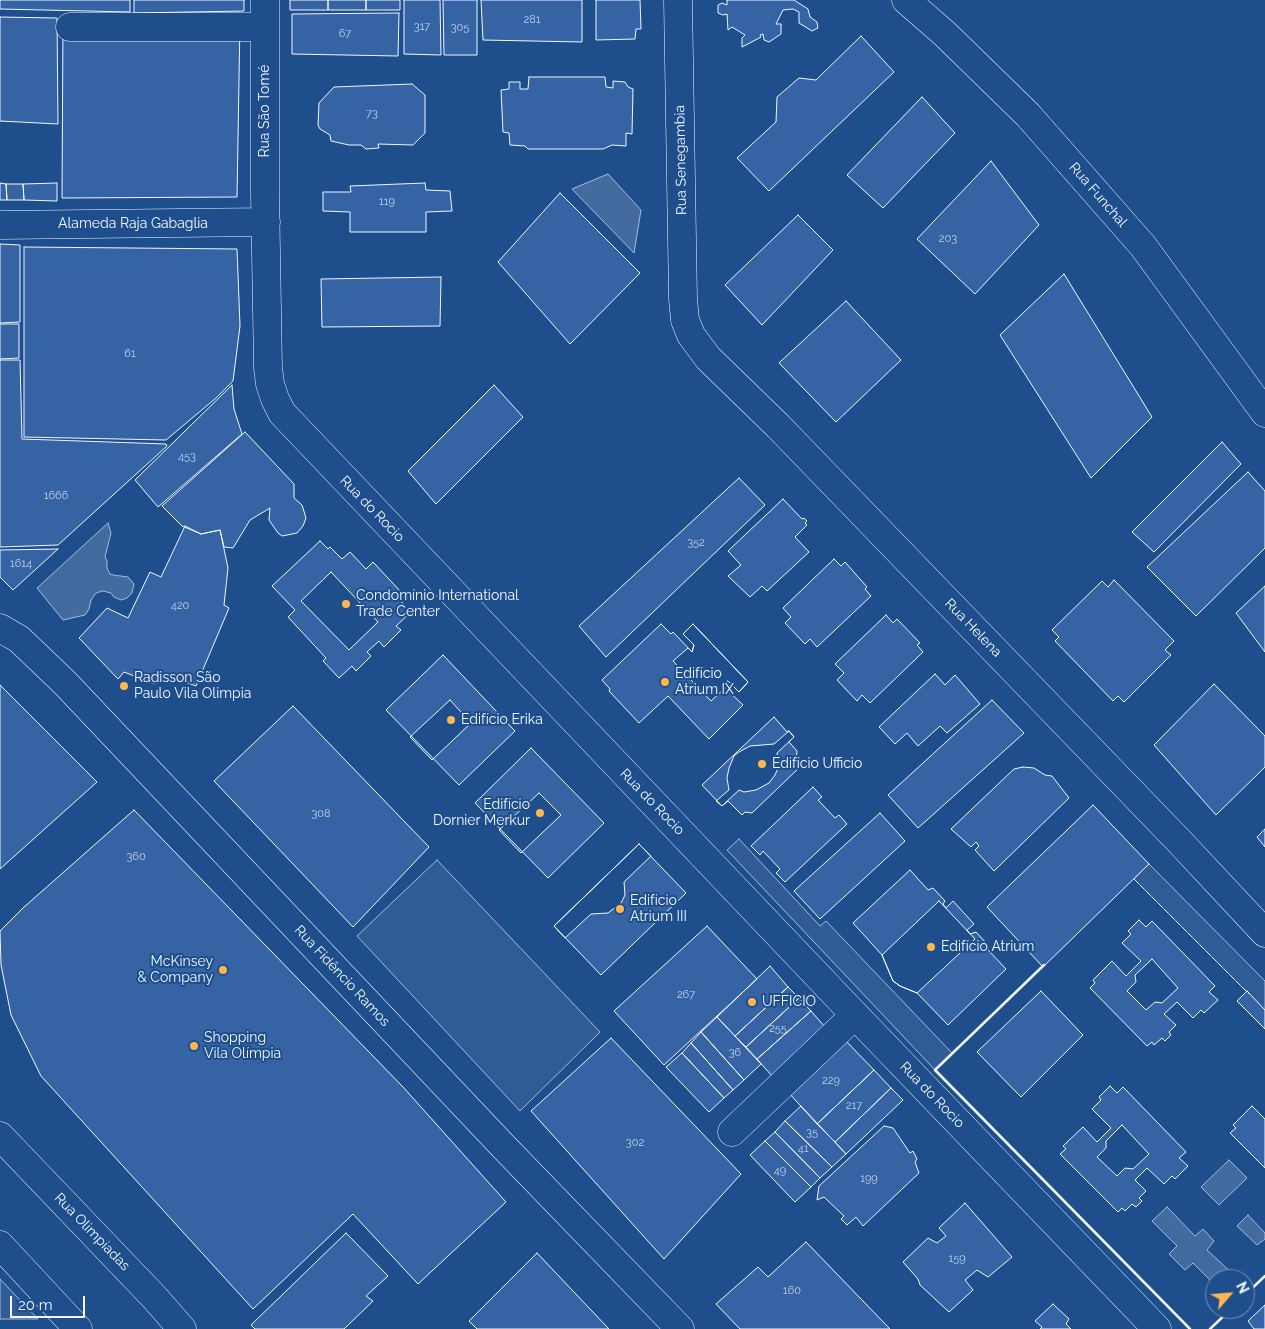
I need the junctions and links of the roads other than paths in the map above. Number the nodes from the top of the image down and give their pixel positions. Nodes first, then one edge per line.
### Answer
1 (265, 0) edge
2 (678, 0) edge
3 (906, 0) edge
4 (70, 27) dead end
5 (265, 27) junction
6 (266, 222) junction
7 (0, 225) edge
8 (685, 320) joint
9 (1265, 413) edge
10 (0, 628) edge
11 (1265, 933) edge
12 (855, 1015) junction
13 (732, 1132) dead end
14 (0, 1136) edge
15 (0, 1245) edge
16 (78, 1329) edge
17 (182, 1329) edge
18 (680, 1329) edge
19 (1157, 1329) edge

1 - 5 street, Rua São Tomé
2 - 8 street, Rua Senegambia
3 - 9 street, Rua Funchal
4 - 5 street
5 - 6 street, Rua São Tomé
6 - 7 street, Alameda Raja Gabaglia
6 - 12 street, Rua do Rocio
8 - 11 street, Rua Helena
10 - 18 street, Rua Fidêncio Ramos
12 - 13 street
12 - 19 street, Rua do Rocio
14 - 17 street, Rua Olimpíadas
15 - 16 street

